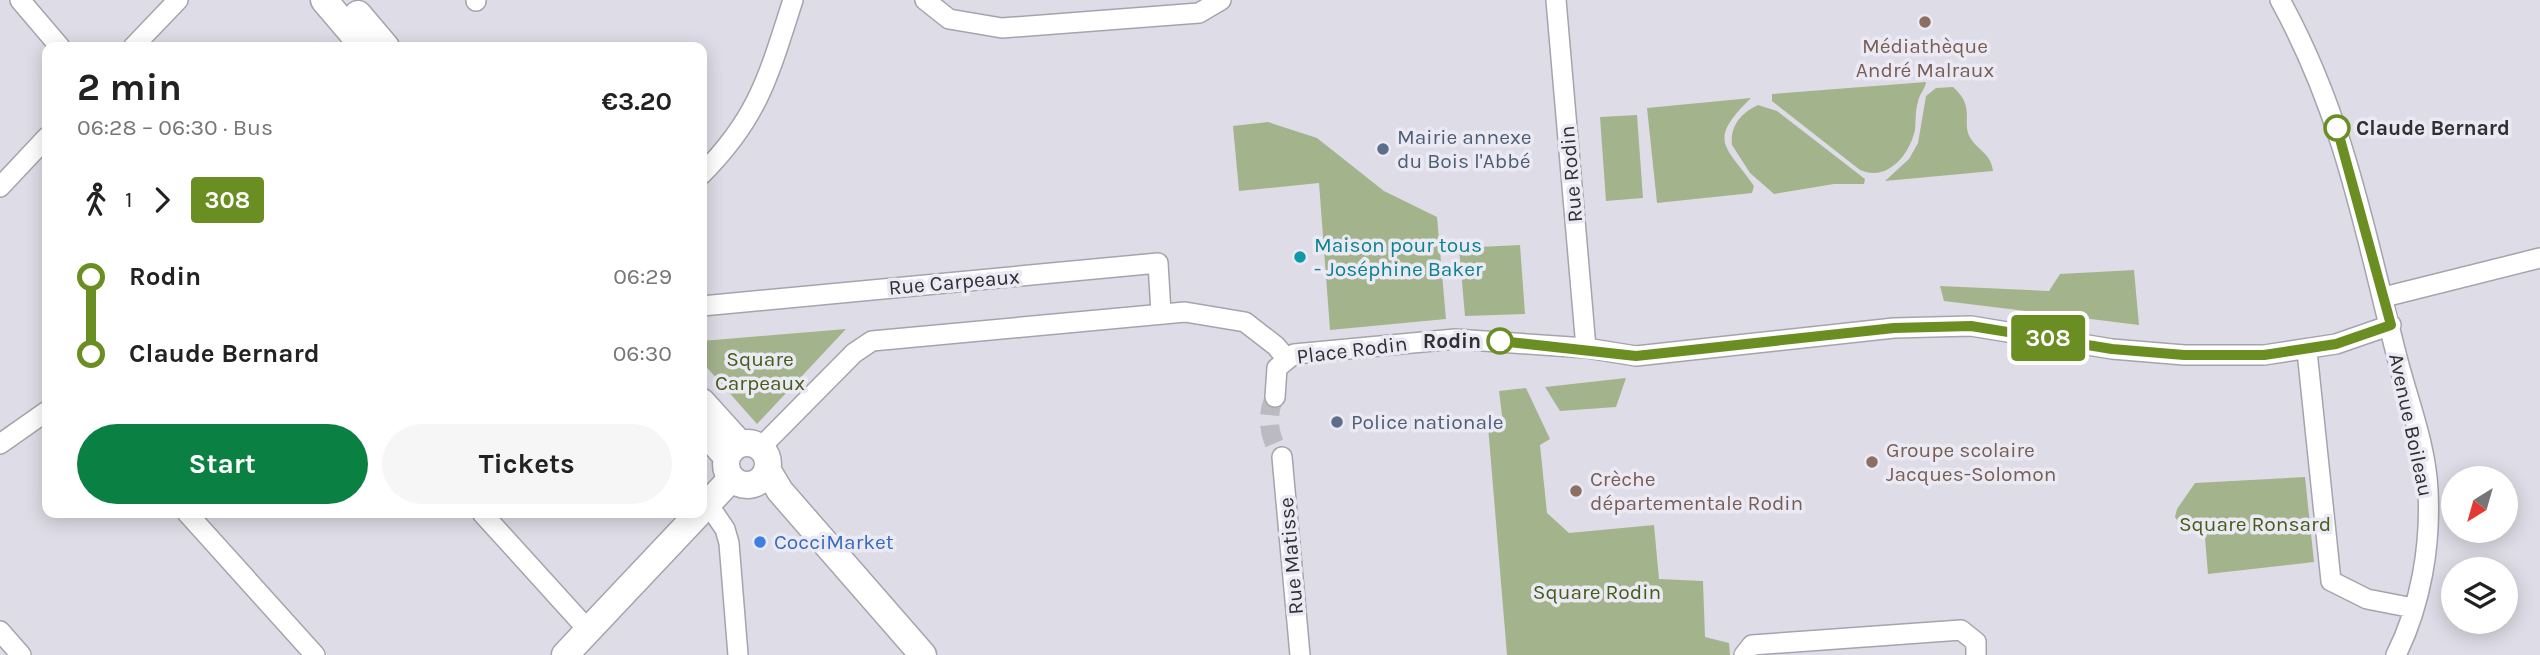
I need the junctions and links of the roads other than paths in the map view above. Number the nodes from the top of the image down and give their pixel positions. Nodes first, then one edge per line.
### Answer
1 (20, 0) edge
2 (178, 0) edge
3 (324, 0) edge
4 (346, 0) edge
5 (793, 0) edge
6 (925, 0) edge
7 (1221, 0) edge
8 (1556, 0) edge
9 (2280, 0) edge
10 (56, 42) edge
11 (138, 42) edge
12 (360, 42) edge
13 (382, 42) edge
14 (42, 142) edge
15 (707, 168) edge
16 (0, 187) edge
17 (2540, 258) edge
18 (2384, 297) junction
19 (707, 306) edge
20 (1161, 313) junction
21 (2391, 325) junction
22 (1586, 348) junction
23 (2307, 351) junction
24 (1286, 358) junction
25 (1275, 397) tunnel mouth
26 (707, 409) edge
27 (42, 415) edge
28 (707, 433) edge
29 (0, 444) edge
30 (1282, 457) tunnel mouth
31 (747, 464) junction
32 (707, 505) edge
33 (707, 513) edge
34 (192, 518) edge
35 (487, 518) edge
36 (695, 518) edge
37 (2413, 608) junction
38 (0, 631) edge
39 (589, 631) junction
40 (22, 655) edge
41 (315, 655) edge
42 (565, 655) edge
43 (738, 655) edge
44 (905, 655) edge
45 (923, 655) edge
46 (1300, 655) edge
47 (1744, 655) edge
48 (1976, 655) edge
49 (2396, 655) edge

1 - 10 street
2 - 11 street
3 - 12 main road
4 - 13 main road
5 - 15 street
6 - 7 street
8 - 22 street, Rue Rodin
9 - 18 street, Avenue Boileau
14 - 16 street
17 - 18 street
18 - 21 street, Avenue Boileau
19 - 20 street, Rue Carpeaux
20 - 24 street
20 - 31 street
21 - 23 street, Place Rodin
21 - 37 street, Avenue Boileau
22 - 23 street, Place Rodin
22 - 24 street, Place Rodin
23 - 37 street
24 - 25 street, Place Rodin
26 - 31 main road
27 - 29 street
28 - 31 main road
30 - 46 street, Rue Matisse
31 - 32 main road
31 - 44 main road
31 - 45 main road
33 - 43 street
34 - 41 street
35 - 39 street
36 - 39 main road
37 - 49 street, Avenue Boileau
38 - 40 street
39 - 42 main road
47 - 48 street

